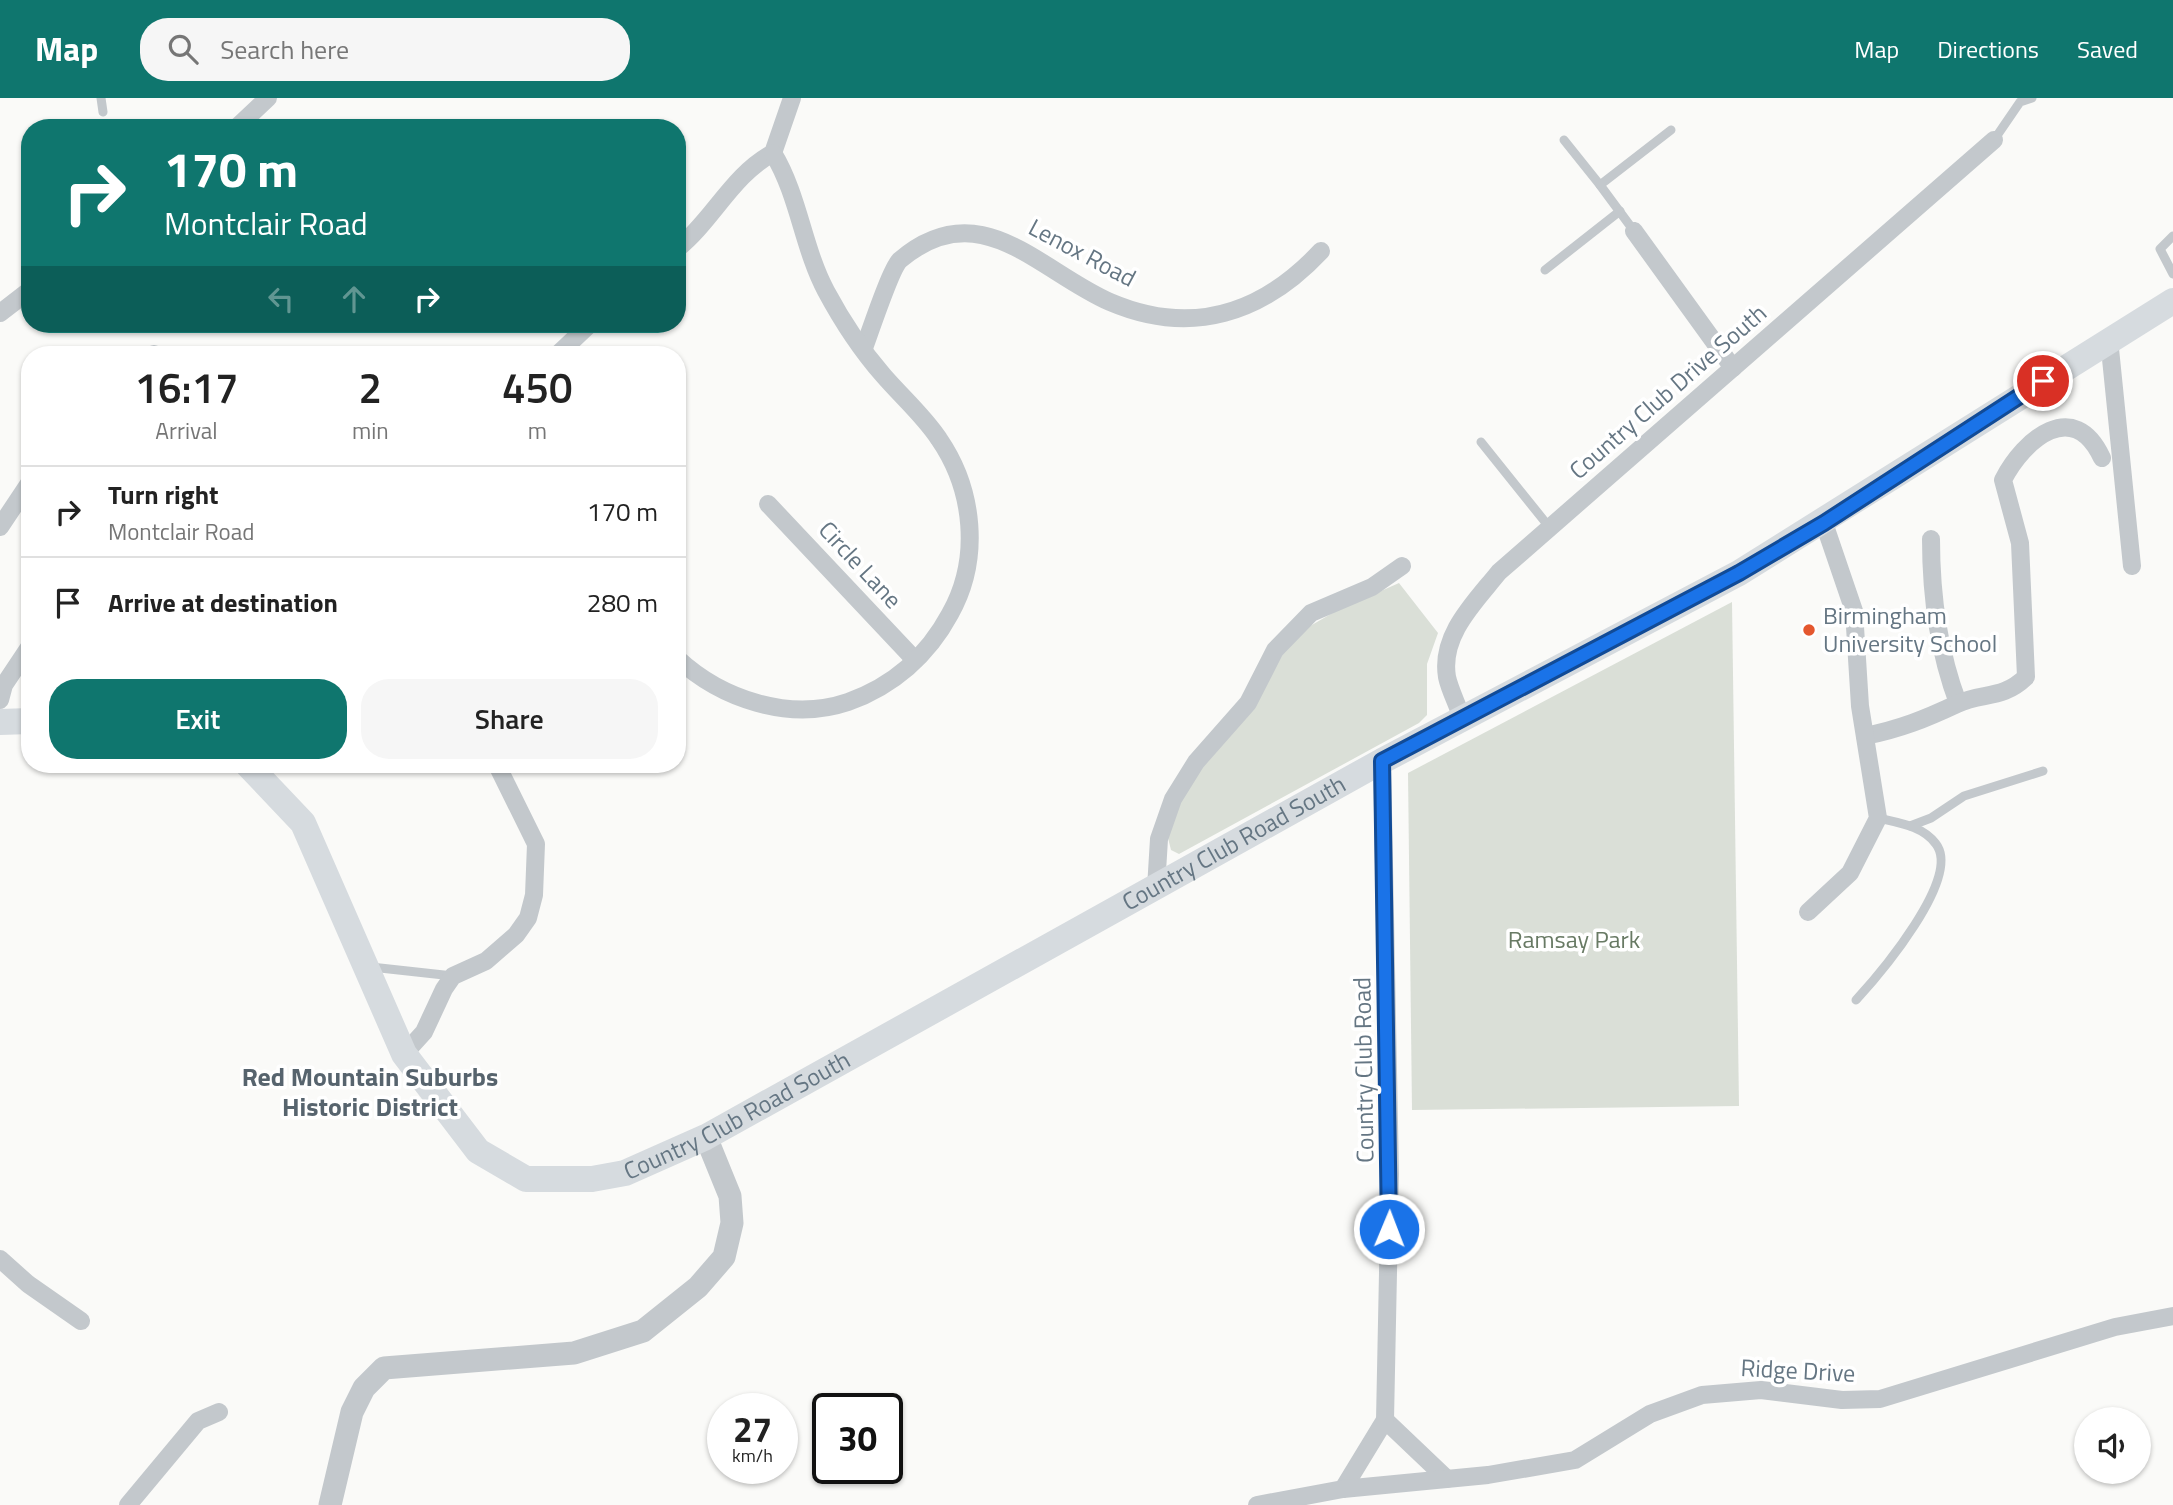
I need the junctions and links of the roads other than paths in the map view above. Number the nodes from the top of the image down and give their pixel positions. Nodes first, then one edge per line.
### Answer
1 (101, 98) edge
2 (268, 98) edge
3 (792, 98) edge
4 (2032, 98) edge
5 (253, 105) edge
6 (103, 112) dead end
7 (1671, 130) dead end
8 (1564, 139) dead end
9 (1994, 140) joint
10 (773, 153) junction
11 (1600, 185) junction
12 (1620, 211) junction
13 (1634, 231) joint
14 (2173, 236) edge
15 (686, 242) edge
16 (1321, 251) dead end
17 (1545, 270) dead end
18 (2173, 274) edge
19 (21, 297) edge
20 (2173, 302) edge
21 (0, 313) edge
22 (580, 333) edge
23 (2109, 339) junction
24 (567, 346) edge
25 (864, 348) junction
26 (1733, 368) junction
27 (1481, 442) dead end
28 (2102, 457) dead end
29 (21, 496) edge
30 (768, 504) dead end
31 (1824, 523) junction
32 (0, 527) edge
33 (1550, 528) junction
34 (1931, 539) dead end
35 (1402, 566) dead end
36 (2132, 566) dead end
37 (21, 660) edge
38 (915, 660) junction
39 (686, 666) edge
40 (0, 700) edge
41 (1958, 704) junction
42 (1462, 719) junction
43 (0, 722) edge
44 (21, 722) edge
45 (1865, 736) junction
46 (1382, 761) junction
47 (2043, 771) dead end
48 (256, 773) edge
49 (502, 773) edge
50 (1878, 818) junction
51 (1910, 826) junction
52 (1156, 888) junction
53 (1808, 912) dead end
54 (366, 967) junction
55 (453, 976) junction
56 (1856, 1000) dead end
57 (404, 1054) junction
58 (706, 1137) junction
59 (0, 1259) edge
60 (2173, 1316) edge
61 (81, 1321) dead end
62 (219, 1412) dead end
63 (1385, 1420) junction
64 (1447, 1479) junction
65 (1343, 1489) junction
66 (128, 1505) edge
67 (330, 1505) edge
68 (1257, 1505) edge

1 - 6 lane
2 - 5 street
3 - 10 street
4 - 9 lane
7 - 11 lane
8 - 11 lane
9 - 26 street, Country Club Drive South
10 - 15 street
10 - 25 street
11 - 12 lane
12 - 13 lane
12 - 17 lane
13 - 26 street
14 - 18 lane
16 - 25 street, Lenox Road
19 - 21 street
20 - 23 main road, Country Club Road South
22 - 24 street
23 - 31 main road, Country Club Road South
23 - 36 street
25 - 38 street
26 - 33 street, Country Club Drive South
27 - 33 lane
28 - 41 street
29 - 32 street
30 - 38 street, Circle Lane
31 - 42 main road, Country Club Road South
31 - 45 street
33 - 42 street, Country Club Drive South
34 - 41 street
35 - 52 street
37 - 40 street
38 - 39 street
41 - 45 street
42 - 46 main road, Country Club Road South
43 - 44 main road
45 - 50 street
46 - 52 main road, Country Club Road South
46 - 63 street, Country Club Road
47 - 51 lane
48 - 54 main road, Country Club Road South
49 - 55 street
50 - 51 lane
50 - 53 street
51 - 56 lane
52 - 58 main road, Country Club Road South
54 - 55 lane
54 - 57 main road, Country Club Road South
55 - 57 street
57 - 58 main road, Country Club Road South
58 - 67 street
59 - 61 street
60 - 64 street, Ridge Drive
62 - 66 street
63 - 64 street
63 - 65 street
64 - 65 street, Ridge Drive
65 - 68 street, Ridge Drive

